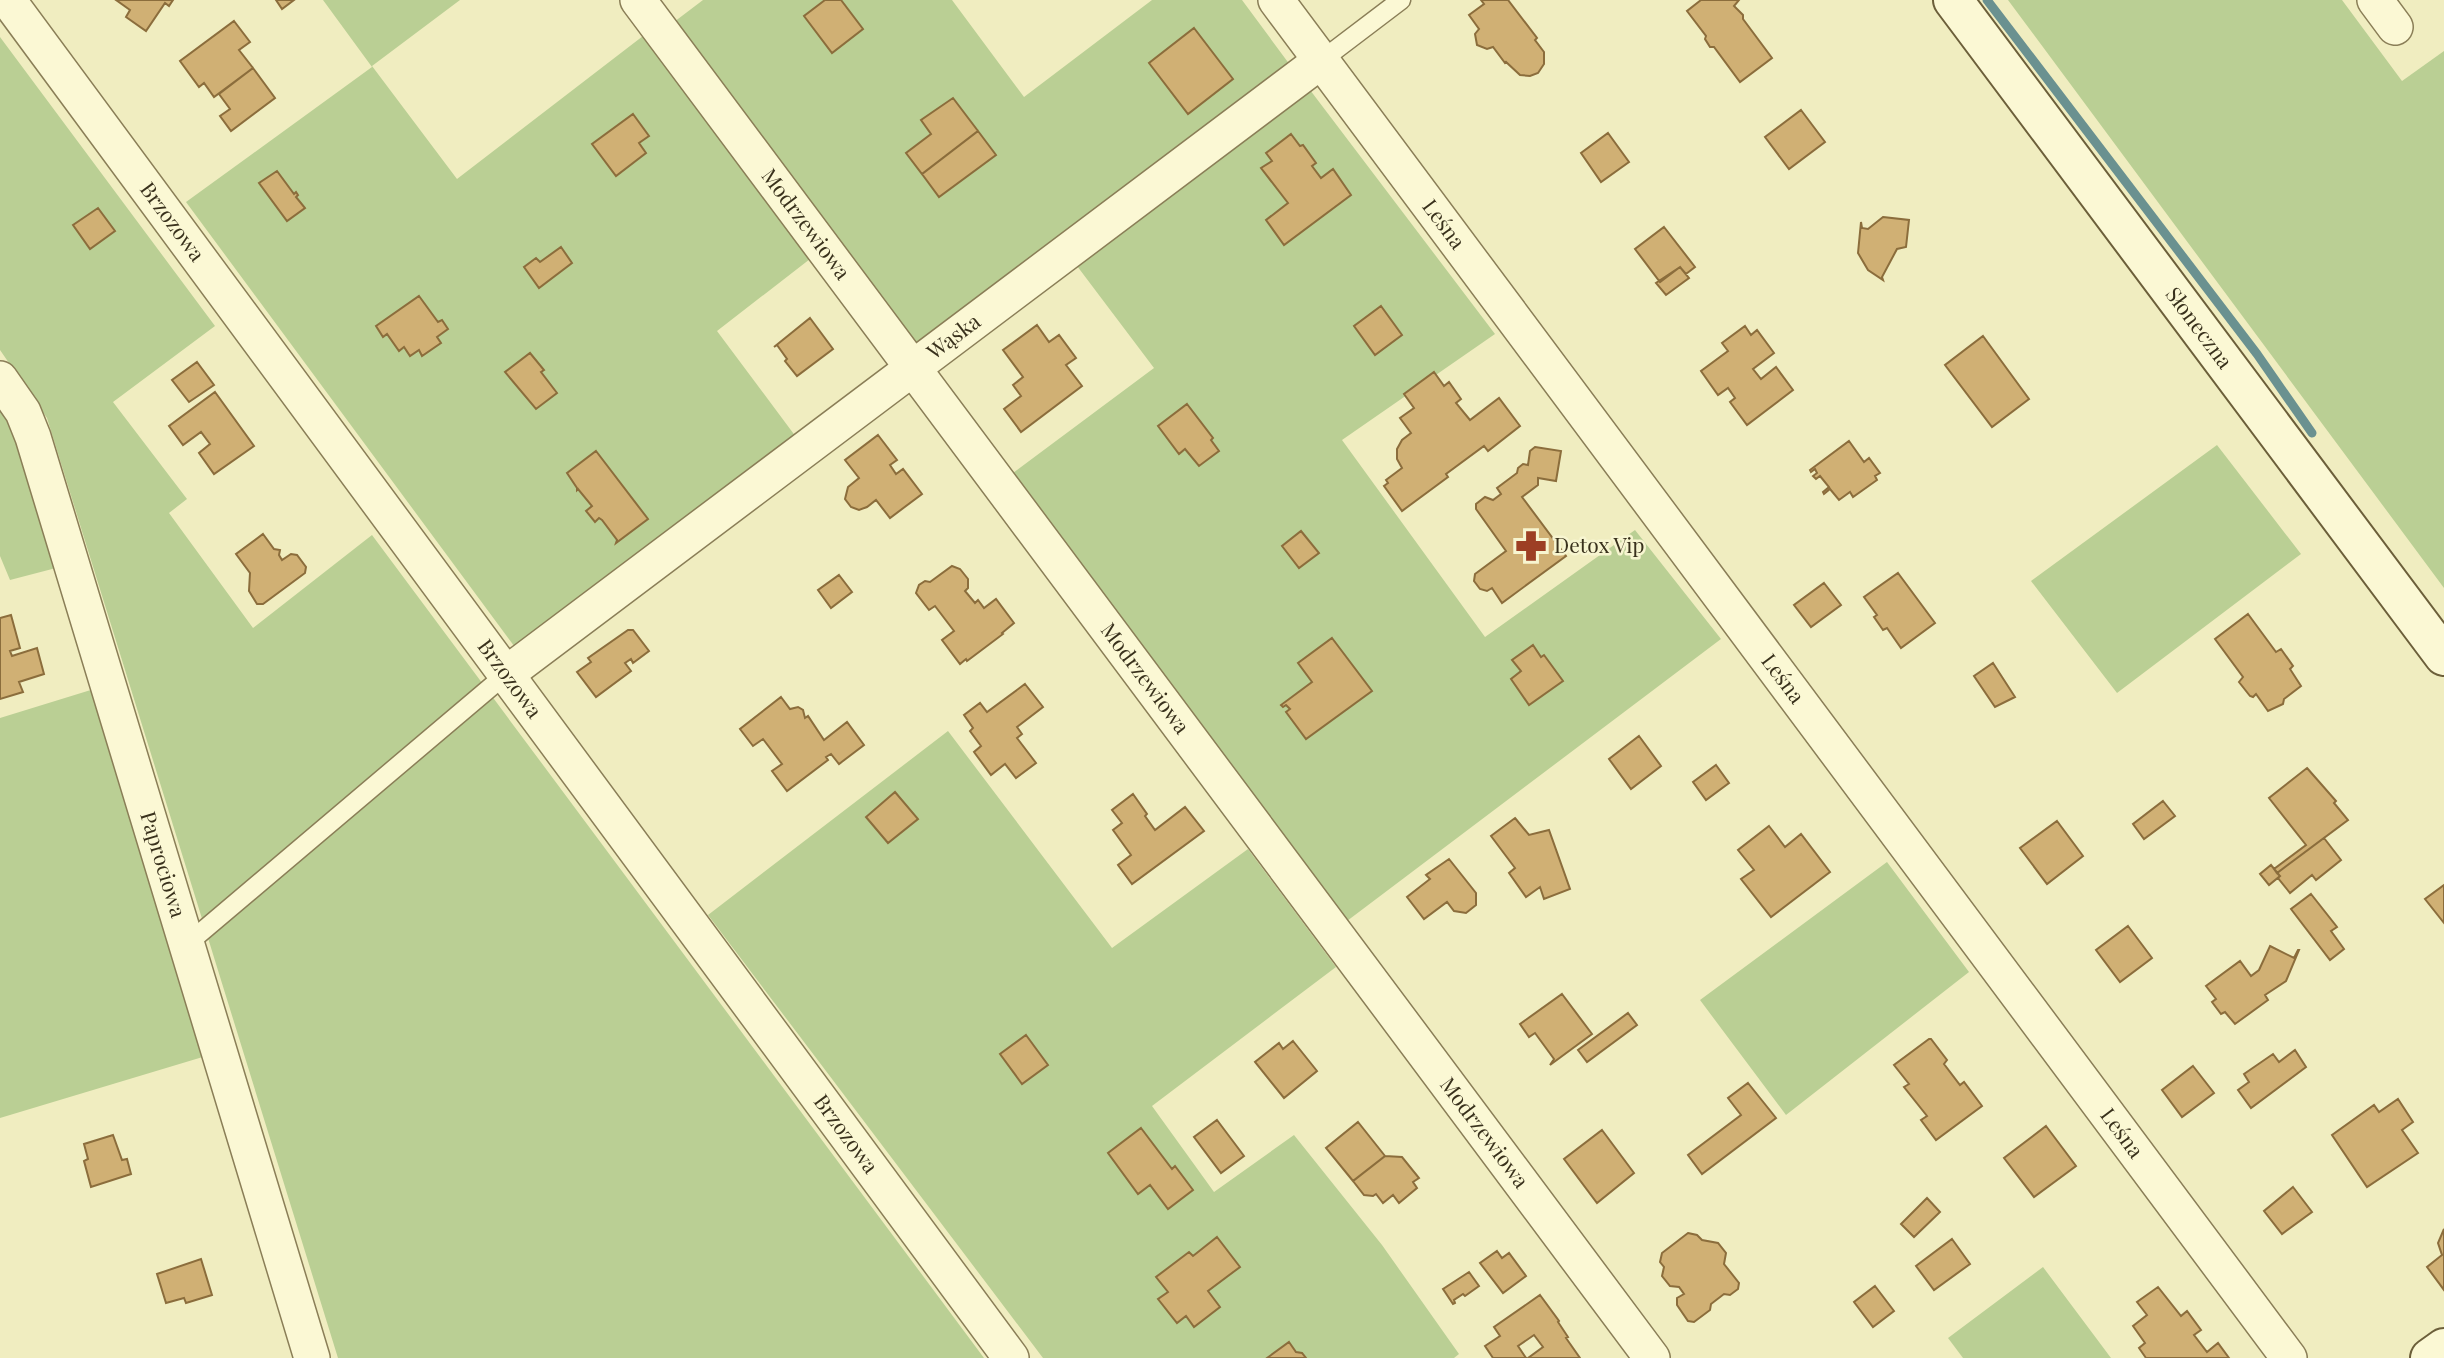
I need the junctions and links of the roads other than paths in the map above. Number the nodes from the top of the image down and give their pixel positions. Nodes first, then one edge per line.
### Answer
1 (8, 0) edge
2 (638, 0) edge
3 (1276, 0) edge
4 (1401, 0) edge
5 (1953, 0) edge
6 (2375, 0) edge
7 (2395, 27) dead end
8 (1322, 60) junction
9 (913, 368) junction
10 (0, 379) edge
11 (2444, 656) edge
12 (505, 674) junction
13 (186, 945) junction
14 (2444, 1348) edge
15 (312, 1358) edge
16 (1011, 1358) edge
17 (1652, 1358) edge
18 (2289, 1358) edge
19 (2430, 1358) edge

1 - 12 street, Brzozowa
2 - 9 street, Modrzewiowa
3 - 8 street, Leśna
4 - 8 lane, Wąska
5 - 11 main road, Słoneczna
6 - 7 street
8 - 9 street, Wąska
8 - 18 street, Leśna
9 - 12 street, Wąska
9 - 17 street, Modrzewiowa
10 - 13 street, Paprociowa
12 - 13 lane
12 - 16 street, Brzozowa
13 - 15 street, Paprociowa
14 - 19 main road

